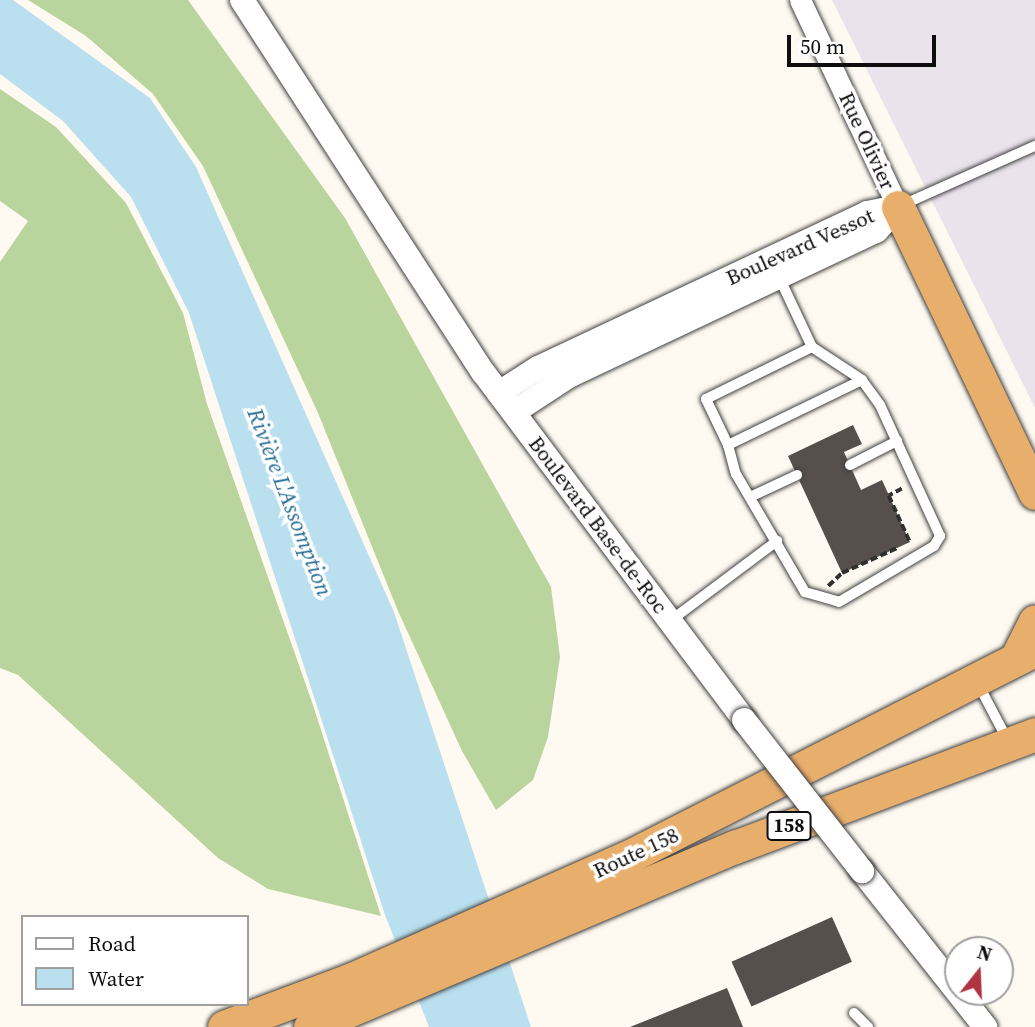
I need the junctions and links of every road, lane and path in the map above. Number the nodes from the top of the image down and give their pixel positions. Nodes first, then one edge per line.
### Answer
1 (242, 0) edge
2 (800, 0) edge
3 (1035, 146) edge
4 (898, 207) junction
5 (779, 277) junction
6 (812, 347) junction
7 (862, 380) junction
8 (506, 402) junction
9 (897, 441) junction
10 (728, 445) junction
11 (850, 465) dead end
12 (797, 475) dead end
13 (1035, 493) edge
14 (889, 496) dead end
15 (750, 497) junction
16 (777, 541) junction
17 (830, 580) dead end
18 (670, 621) junction
19 (1035, 621) edge
20 (1025, 655) edge
21 (976, 680) junction
22 (1022, 739) edge
23 (541, 912) junction
24 (356, 993) junction
25 (854, 1013) dead end
26 (224, 1027) edge
27 (310, 1027) edge
28 (867, 1027) edge
29 (985, 1027) edge

1 - 8 street, Boulevard Base-de-Roc
2 - 4 street, Rue Olivier
3 - 4 lane
4 - 5 street, Boulevard Vessot
4 - 8 street, Boulevard Vessot
4 - 13 highway
5 - 6 lane
5 - 8 street, Boulevard Vessot
6 - 7 lane
6 - 10 lane
7 - 9 lane
7 - 10 lane
8 - 18 street, Boulevard Base-de-Roc
9 - 11 lane
9 - 16 lane
10 - 15 lane
12 - 15 lane
14 - 17 path
15 - 16 lane
16 - 18 lane
18 - 29 street, Boulevard Base-de-Roc, bridge
19 - 20 highway
20 - 21 highway, Route 158 / 158
21 - 22 lane
21 - 23 highway, Route 158 / 158
22 - 23 highway, Route 158 / 158
23 - 24 highway, Route 158 / 158
24 - 26 highway, Route 158 / 158
24 - 27 highway, Route 158 / 158
25 - 28 lane

